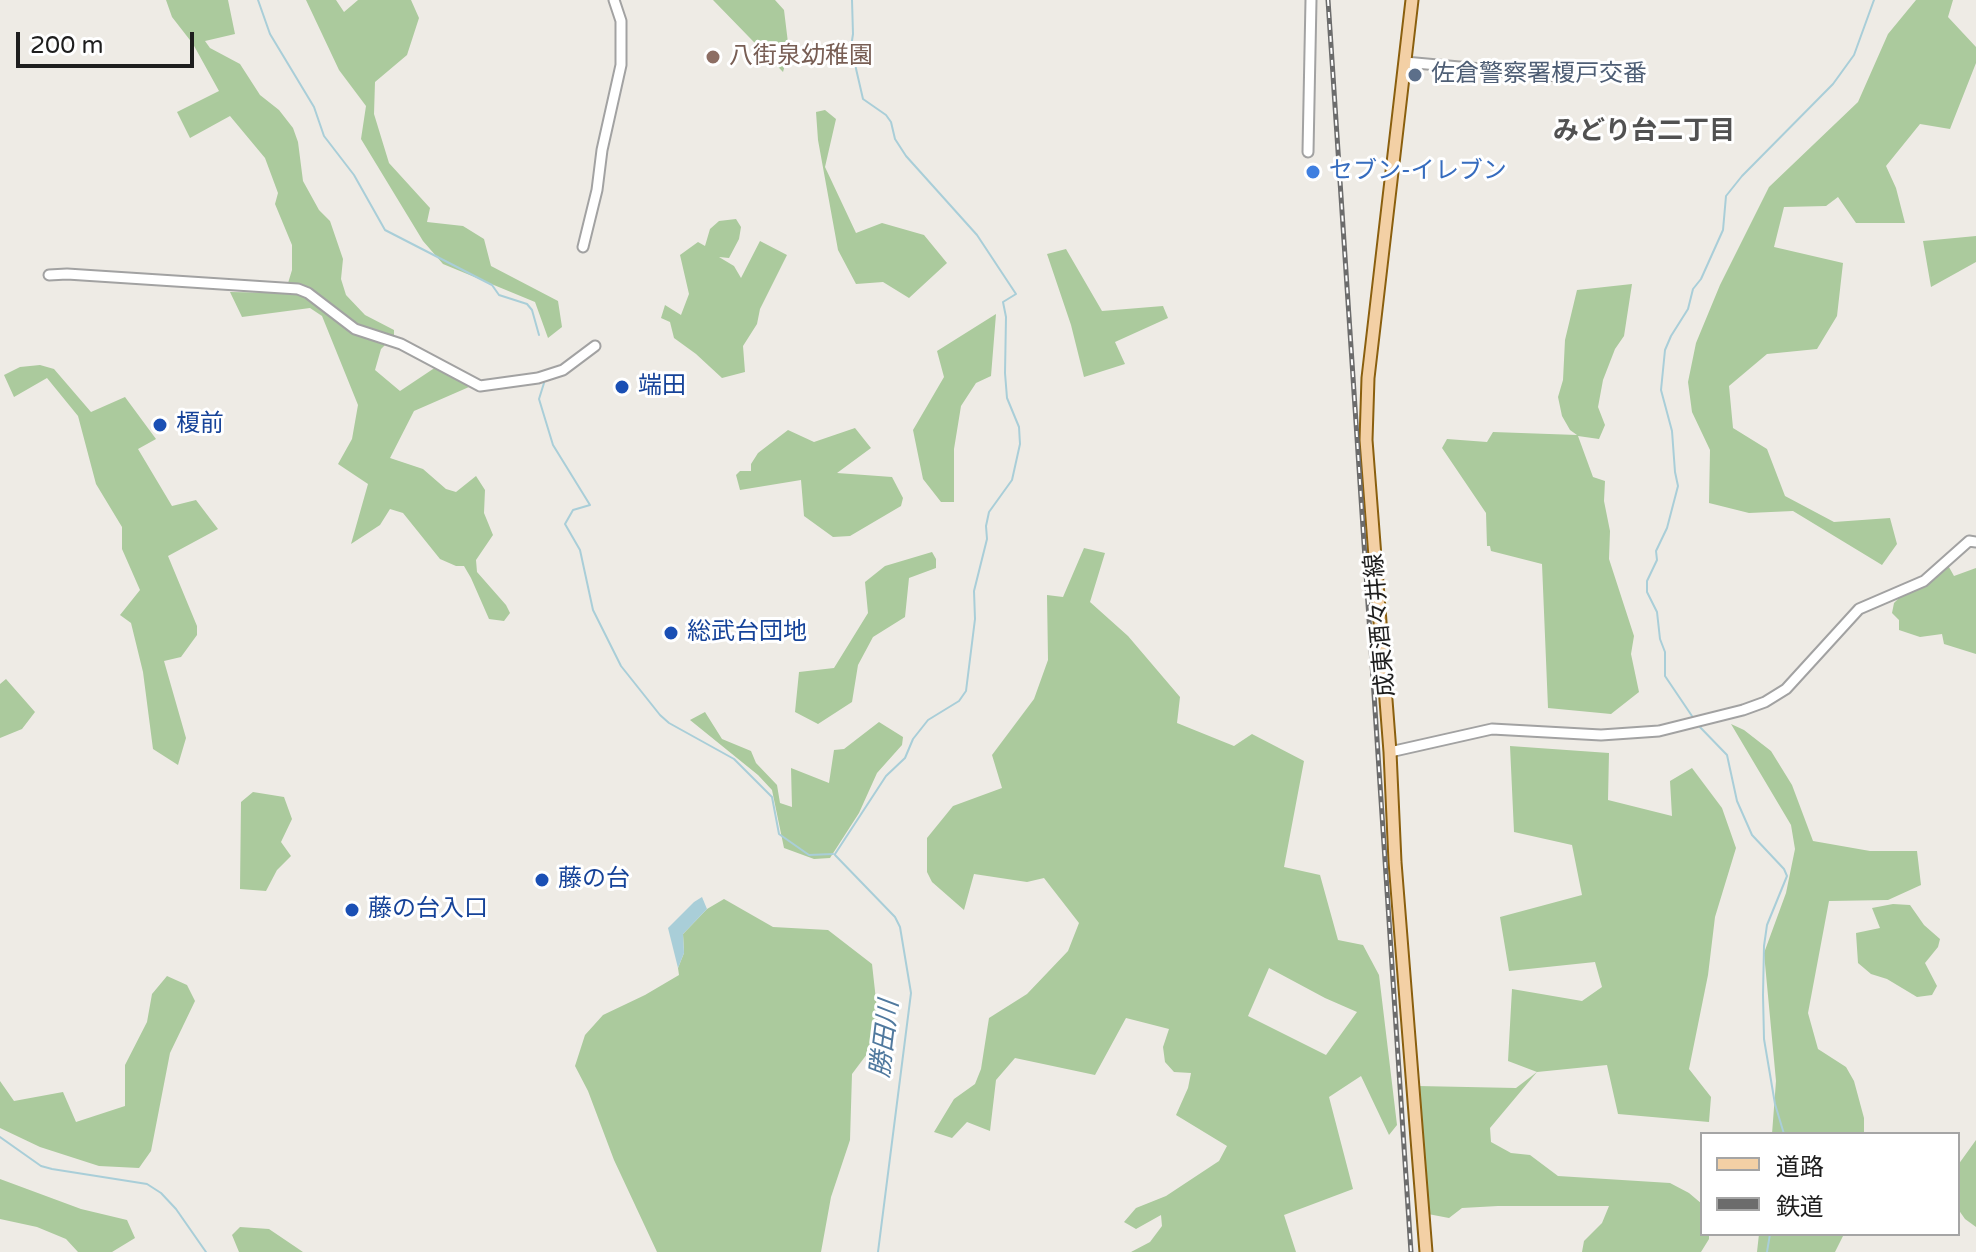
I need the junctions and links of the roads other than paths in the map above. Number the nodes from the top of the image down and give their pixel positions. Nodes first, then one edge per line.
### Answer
1 (614, 0) edge
2 (1311, 0) edge
3 (1412, 0) edge
4 (1405, 62) junction
5 (1568, 77) dead end
6 (1308, 152) dead end
7 (583, 247) dead end
8 (49, 275) dead end
9 (595, 346) dead end
10 (1976, 542) edge
11 (1390, 752) junction
12 (1426, 1252) edge

1 - 7 street
2 - 6 street
3 - 4 main road, 成東酒々井線
4 - 5 street
4 - 11 main road, 成東酒々井線
8 - 9 street
10 - 11 street
11 - 12 main road, 成東酒々井線

